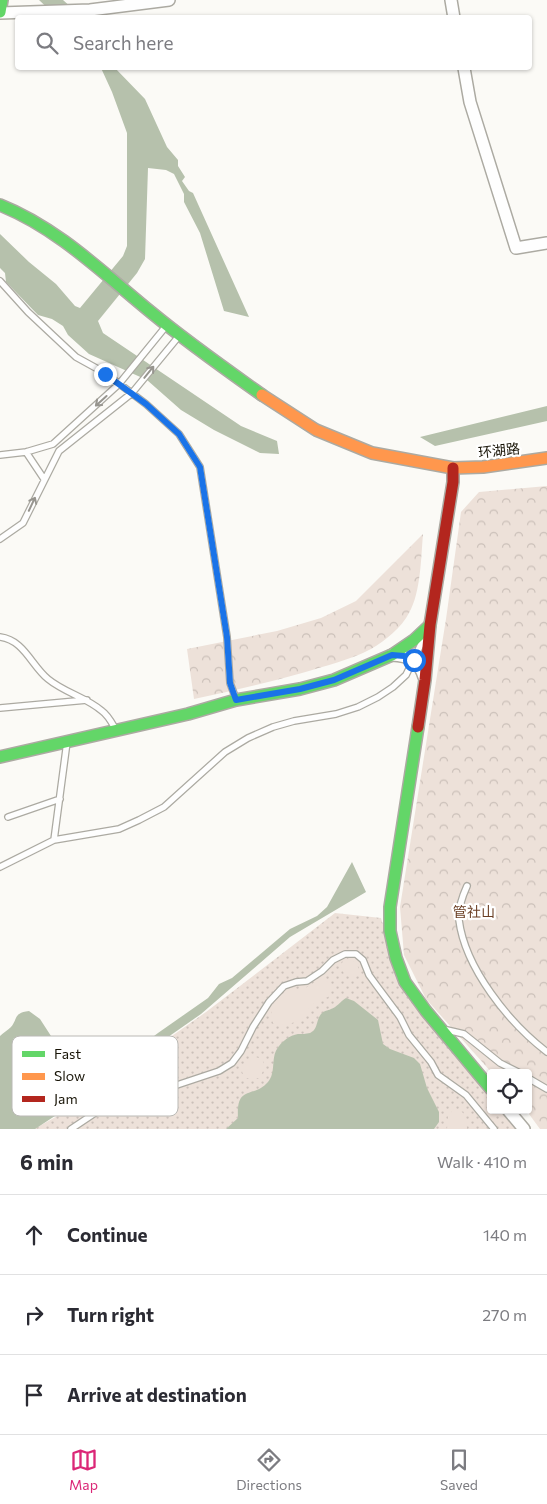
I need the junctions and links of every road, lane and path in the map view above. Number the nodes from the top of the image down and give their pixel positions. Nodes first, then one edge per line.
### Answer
1 (2, 0) edge
2 (169, 0) edge
3 (451, 0) edge
4 (0, 13) edge
5 (454, 15) edge
6 (464, 70) edge
7 (0, 205) edge
8 (547, 243) edge
9 (0, 281) edge
10 (167, 325) junction
11 (179, 335) junction
12 (119, 384) junction
13 (132, 394) junction
14 (53, 444) junction
15 (59, 451) junction
16 (26, 452) junction
17 (0, 455) edge
18 (547, 458) edge
19 (454, 468) junction
20 (44, 479) junction
21 (0, 539) edge
22 (430, 625) junction
23 (0, 636) edge
24 (392, 655) junction
25 (414, 660) junction
26 (425, 680) junction
27 (87, 700) junction
28 (236, 700) junction
29 (0, 708) edge
30 (117, 731) junction
31 (67, 742) junction
32 (0, 757) edge
33 (60, 799) junction
34 (8, 817) dead end
35 (54, 840) junction
36 (0, 868) edge
37 (467, 886) dead end
38 (441, 1028) junction
39 (547, 1052) edge
40 (512, 1069) edge
41 (532, 1080) edge
42 (487, 1084) edge
43 (178, 1085) edge
44 (547, 1089) edge
45 (511, 1114) edge
46 (90, 1116) edge
47 (71, 1129) edge
48 (494, 1129) edge
49 (524, 1129) edge

1 - 4 street
2 - 4 street
3 - 5 street
6 - 8 street
7 - 10 street, 环湖路
9 - 12 lane
10 - 11 street, 环湖路
10 - 12 lane
13 -> 11 lane
11 - 19 street, 环湖路
12 - 13 lane
12 -> 14 lane
13 - 15 lane
13 - 28 lane
14 - 15 lane
14 - 16 lane
15 - 20 lane
16 - 17 lane
16 - 20 lane
18 - 19 street, 环湖路
19 - 22 street
21 -> 20 lane
22 - 24 street
22 - 25 lane
22 - 26 street
23 - 27 lane
24 - 25 street
24 - 28 street
25 - 26 street
25 - 35 lane
26 - 38 street
27 - 29 lane
27 - 30 lane
28 - 30 street
30 - 31 street
31 - 32 street
31 - 33 lane
33 - 34 lane
33 - 35 lane
35 - 36 lane
37 - 39 lane
38 - 40 lane
38 - 42 street
41 - 44 lane
43 - 48 lane
45 - 49 street
46 - 47 lane

